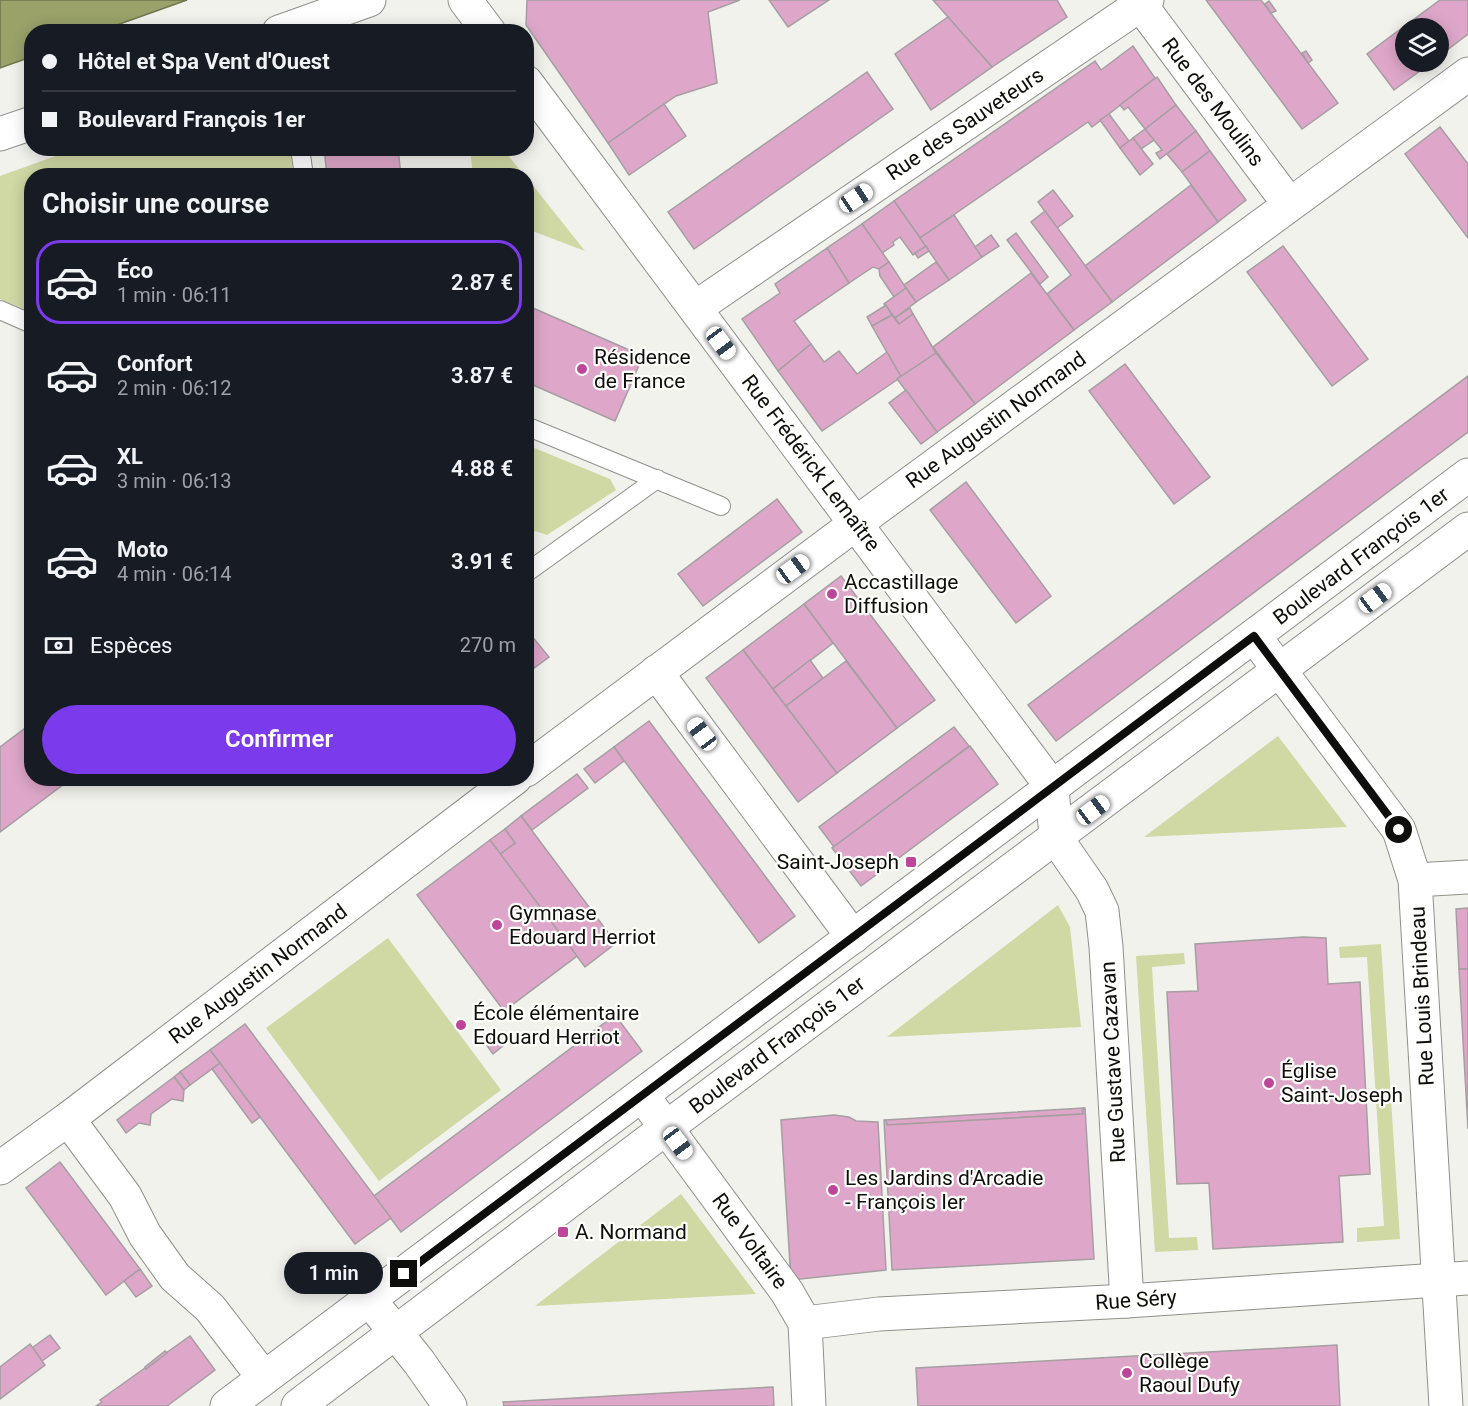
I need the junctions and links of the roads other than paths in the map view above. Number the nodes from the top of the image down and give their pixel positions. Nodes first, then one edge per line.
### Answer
1 (369, 0) edge
2 (465, 0) edge
3 (1141, 1) edge
4 (303, 24) edge
5 (483, 24) edge
6 (1468, 74) edge
7 (534, 93) edge
8 (24, 126) edge
9 (0, 134) edge
10 (1289, 204) junction
11 (695, 308) junction
12 (0, 310) edge
13 (24, 320) edge
14 (534, 429) edge
15 (1468, 475) edge
16 (657, 479) junction
17 (721, 506) dead end
18 (855, 523) junction
19 (1468, 529) edge
20 (534, 567) edge
21 (1254, 636) junction
22 (1280, 669) junction
23 (656, 672) junction
24 (534, 764) edge
25 (505, 786) edge
26 (1052, 787) junction
27 (1056, 837) junction
28 (1468, 877) edge
29 (1415, 880) junction
30 (853, 937) junction
31 (642, 1095) junction
32 (68, 1119) junction
33 (666, 1128) junction
34 (0, 1168) edge
35 (1454, 1279) edge
36 (369, 1299) junction
37 (1127, 1301) junction
38 (805, 1323) junction
39 (397, 1332) junction
40 (264, 1378) junction
41 (227, 1406) edge
42 (298, 1406) edge
43 (450, 1406) edge
44 (809, 1406) edge
45 (1446, 1406) edge

1 - 4 street
2 - 5 street
3 - 10 street, Rue des Moulins
3 - 11 street, Rue des Sauveteurs
6 - 10 street, Rue Augustin Normand
7 - 11 street, Rue Frédérick Lemaître
8 - 9 street
10 - 18 street, Rue Augustin Normand
11 - 18 street, Rue Frédérick Lemaître
12 - 13 lane
14 - 16 lane
15 - 21 street, Boulevard François 1er
16 - 17 lane
16 - 20 lane
18 - 23 street, Rue Augustin Normand
18 - 26 street, Rue Frédérick Lemaître
19 - 22 street, Boulevard François 1er
21 - 22 street, Rue Louis Brindeau
21 - 26 street, Boulevard François 1er
22 - 27 street, Boulevard François 1er
22 - 29 street, Rue Louis Brindeau
23 - 24 street, Rue Augustin Normand
23 - 30 street
25 - 32 street, Rue Augustin Normand
26 - 27 street
26 - 30 street, Boulevard François 1er
27 - 33 street, Boulevard François 1er
27 - 37 street, Rue Gustave Cazavan
28 - 29 street
29 - 35 street, Rue Louis Brindeau
30 - 31 street, Boulevard François 1er
31 - 33 street, Rue Voltaire
31 - 36 street, Boulevard François 1er
32 - 34 street, Rue Augustin Normand
32 - 40 street
33 - 38 street, Rue Voltaire
33 - 39 street, Boulevard François 1er
35 - 37 street, Rue Séry
35 - 45 street, Rue Louis Brindeau
36 - 39 street
36 - 40 street, Boulevard François 1er
37 - 38 street, Rue Séry
38 - 44 street, Rue Voltaire
39 - 42 street, Boulevard François 1er
39 - 43 street
40 - 41 street, Boulevard François 1er

